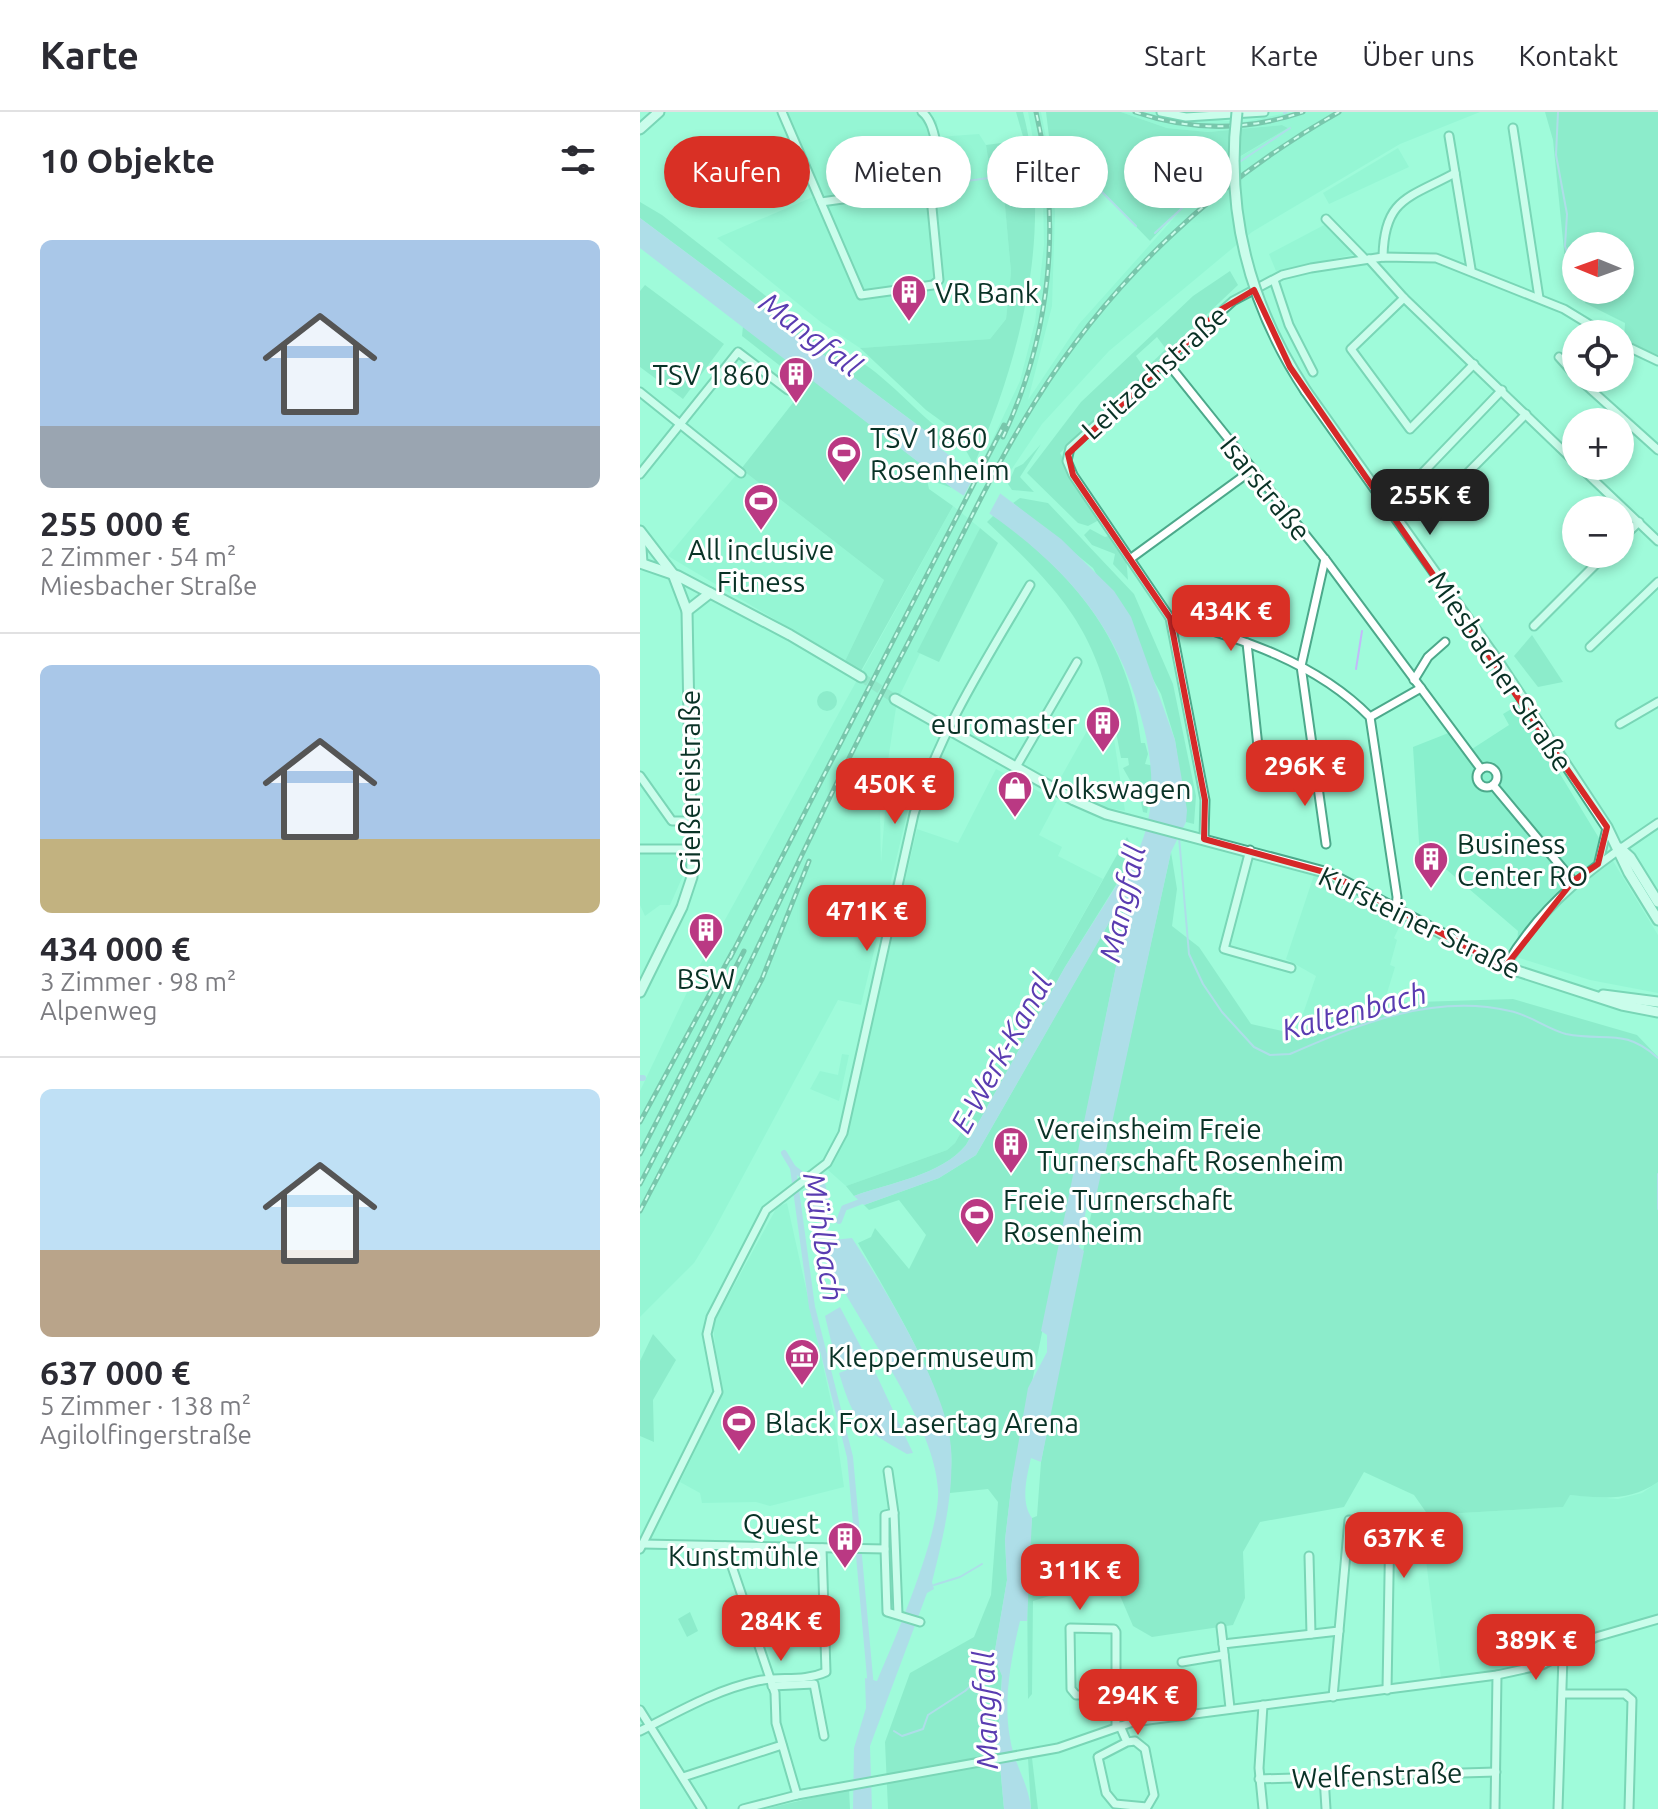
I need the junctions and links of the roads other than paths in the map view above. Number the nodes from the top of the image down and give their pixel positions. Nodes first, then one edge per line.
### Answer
1 (659, 112) edge
2 (782, 112) edge
3 (922, 112) edge
4 (1161, 112) edge
5 (1237, 112) edge
6 (1264, 112) edge
7 (1513, 128) dead end
8 (640, 129) edge
9 (934, 136) edge
10 (1449, 136) dead end
11 (1455, 173) junction
12 (826, 201) edge
13 (821, 202) junction
14 (932, 208) edge
15 (1326, 219) dead end
16 (1383, 257) junction
17 (1367, 259) junction
18 (1471, 269) junction
19 (1274, 280) junction
20 (1404, 298) junction
21 (1539, 298) junction
22 (1579, 320) edge
23 (1634, 350) edge
24 (1559, 357) dead end
25 (1562, 360) edge
26 (1166, 361) junction
27 (1658, 361) edge
28 (1474, 364) junction
29 (1313, 372) dead end
30 (788, 390) dead end
31 (1502, 390) junction
32 (640, 392) edge
33 (1594, 392) edge
34 (1526, 414) junction
35 (680, 424) junction
36 (1562, 449) edge
37 (1658, 450) edge
38 (1252, 470) junction
39 (741, 473) dead end
40 (640, 474) edge
41 (1595, 480) edge
42 (1639, 522) junction
43 (1634, 527) edge
44 (640, 532) edge
45 (1658, 541) edge
46 (1130, 559) junction
47 (1325, 559) junction
48 (641, 563) edge
49 (1592, 568) edge
50 (673, 574) junction
51 (1658, 582) edge
52 (695, 585) junction
53 (1030, 585) dead end
54 (710, 593) junction
55 (687, 611) junction
56 (1170, 618) junction
57 (1534, 626) dead end
58 (1445, 642) dead end
59 (1247, 643) junction
60 (1590, 647) dead end
61 (1077, 662) dead end
62 (1301, 666) junction
63 (861, 677) tunnel mouth
64 (1414, 680) junction
65 (1421, 688) junction
66 (895, 699) tunnel mouth
67 (1658, 702) edge
68 (1370, 717) junction
69 (1620, 724) dead end
70 (946, 728) junction
71 (963, 737) junction
72 (938, 746) junction
73 (1016, 767) junction
74 (1316, 767) junction
75 (1481, 769) junction
76 (640, 776) edge
77 (1493, 785) junction
78 (693, 821) junction
79 (1658, 823) edge
80 (1607, 827) junction
81 (1199, 838) junction
82 (1326, 844) dead end
83 (1620, 848) junction
84 (640, 849) edge
85 (693, 849) junction
86 (1250, 850) junction
87 (1598, 864) junction
88 (1573, 881) junction
89 (1658, 902) edge
90 (1396, 909) junction
91 (1658, 920) edge
92 (1505, 967) junction
93 (1291, 968) dead end
94 (640, 992) edge
95 (1596, 995) junction
96 (1658, 1002) edge
97 (1658, 1012) edge
98 (888, 1471) dead end
99 (894, 1513) junction
100 (642, 1543) edge
101 (725, 1546) junction
102 (822, 1548) junction
103 (885, 1549) junction
104 (1309, 1556) dead end
105 (900, 1615) junction
106 (1658, 1619) edge
107 (920, 1622) dead end
108 (1221, 1627) dead end
109 (1339, 1631) junction
110 (1311, 1634) junction
111 (1223, 1644) junction
112 (1224, 1655) junction
113 (1563, 1656) junction
114 (1182, 1662) dead end
115 (1497, 1675) junction
116 (771, 1683) junction
117 (1387, 1690) junction
118 (1563, 1694) junction
119 (1116, 1695) junction
120 (1333, 1697) junction
121 (1263, 1705) junction
122 (1230, 1708) junction
123 (640, 1710) edge
124 (651, 1726) junction
125 (1118, 1726) junction
126 (640, 1731) edge
127 (824, 1736) dead end
128 (1127, 1742) junction
129 (782, 1745) junction
130 (1496, 1772) junction
131 (683, 1777) junction
132 (1324, 1777) junction
133 (1259, 1779) junction
134 (797, 1795) junction
135 (1153, 1807) edge
136 (702, 1809) edge
137 (743, 1809) edge
138 (1263, 1809) edge
139 (1326, 1809) edge
140 (1495, 1809) edge
141 (1558, 1809) edge
142 (1629, 1809) edge

1 - 8 main road
2 - 13 street
3 - 9 street
4 - 6 street
5 - 80 main road, Miesbacher Straße, bridge
7 - 21 street
10 - 11 street
11 - 16 street
11 - 18 street
12 - 13 street
13 - 14 street
15 - 17 street
16 - 17 street, Leitzachstraße
16 - 18 street, Leitzachstraße
17 - 19 street, Leitzachstraße
17 - 20 street
18 - 21 street, Leitzachstraße
19 - 26 street, Leitzachstraße
19 - 29 street
20 - 28 street
20 - 28 street
21 - 22 street, Leitzachstraße
23 - 27 street
24 - 25 street
26 - 38 street, Isarstraße
26 - 46 street, Leitzachstraße
28 - 31 street
30 - 35 street
31 - 34 street
31 - 34 street
32 - 35 street
33 - 37 street
34 - 36 street
35 - 39 street
35 - 40 street
38 - 46 street
38 - 47 street, Isarstraße
41 - 42 street
42 - 43 street
42 - 45 street
44 - 48 main road
44 - 50 main road
46 - 56 street, Leitzachstraße
47 - 62 street
47 - 64 street, Isarstraße
48 - 50 main road
49 - 57 street
50 - 52 main road
50 - 55 main road, Gießereistraße
51 - 60 street
52 - 54 main road
52 - 55 main road, Gießereistraße
53 - 70 street
54 - 55 main road
54 - 63 main road
55 - 78 main road, Gießereistraße
56 - 59 street
56 - 81 street, Leitzachstraße
58 - 64 street
59 - 62 street
59 - 74 street
61 - 73 street
62 - 68 street
62 - 74 street
64 - 65 street, Isarstraße
65 - 68 street
65 - 75 street, Isarstraße
66 - 70 main road, Kufsteiner Straße
67 - 69 street
68 - 90 street
70 - 71 main road, Kufsteiner Straße
70 - 72 street
71 - 72 street
71 - 73 main road, Kufsteiner Straße
72 - 100 street
73 - 81 main road, Kufsteiner Straße
74 - 82 street
75 - 77 street, Isarstraße
75 - 77 street, Isarstraße
76 - 78 street
77 - 88 street, Isarstraße
78 - 85 main road, Gießereistraße
79 - 83 street
80 - 83 main road, Miesbacher Straße
80 - 87 street
81 - 86 main road, Kufsteiner Straße
83 - 87 street
83 - 89 main road, Miesbacher Straße
83 - 91 main road, Miesbacher Straße
84 - 85 street
85 - 94 main road, Gießereistraße
86 - 90 main road, Kufsteiner Straße
86 - 93 street
87 - 88 street
88 - 92 street
90 - 92 main road, Kufsteiner Straße
92 - 95 main road, Kufsteiner Straße
95 - 96 main road, Kufsteiner Straße
95 - 97 main road, Kufsteiner Straße
98 - 99 street
99 - 103 street
99 - 105 street
100 - 101 street
101 - 102 street
101 - 116 street
102 - 103 street
102 - 116 street
103 - 105 street
104 - 110 street
105 - 107 street
106 - 113 street
108 - 111 street
109 - 110 street
109 - 117 street
109 - 120 street
110 - 111 street
111 - 112 street
112 - 114 street
112 - 122 street
113 - 115 street
113 - 118 street
115 - 117 street
115 - 130 street
116 - 124 street
116 - 127 street
116 - 129 street
117 - 120 street
118 - 141 street
118 - 142 street
119 - 119 street
119 - 125 street
120 - 121 street
121 - 122 street
121 - 133 street
122 - 125 street
123 - 124 street
124 - 126 street
124 - 131 street
125 - 128 street
125 - 134 street
128 - 135 street
128 - 135 street
129 - 131 street
129 - 134 street
130 - 132 street, Welfenstraße
130 - 140 street
131 - 136 street
132 - 133 street, Welfenstraße
132 - 139 street
133 - 138 street
134 - 137 street

